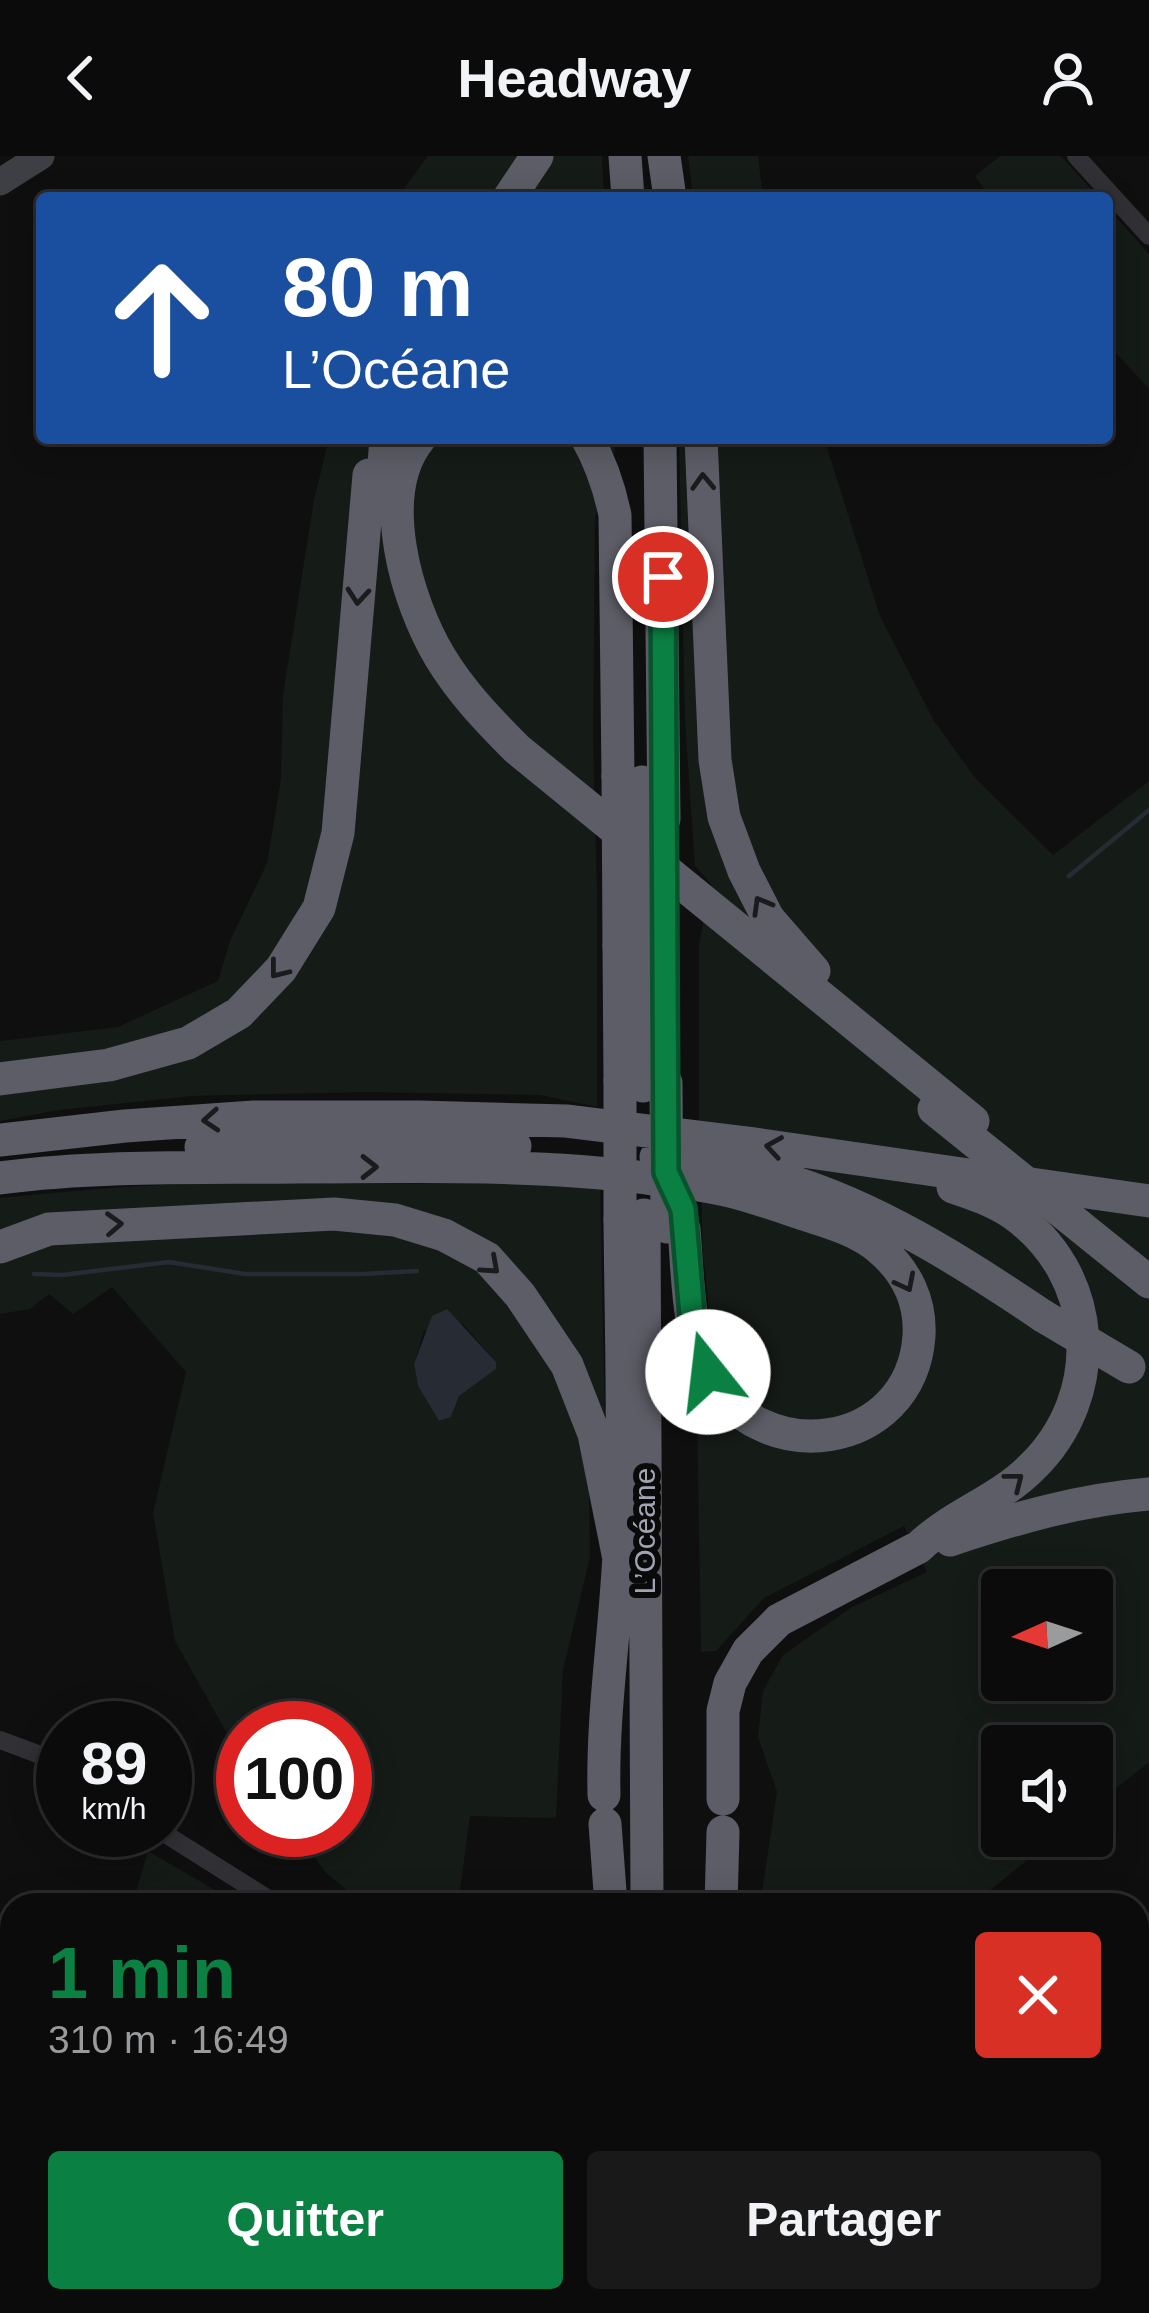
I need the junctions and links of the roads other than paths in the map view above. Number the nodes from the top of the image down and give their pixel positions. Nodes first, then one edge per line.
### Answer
1 (40, 156) edge
2 (537, 156) edge
3 (625, 156) edge
4 (649, 156) edge
5 (664, 156) edge
6 (1076, 156) edge
7 (0, 182) edge
8 (512, 192) edge
9 (628, 192) edge
10 (651, 192) edge
11 (669, 192) edge
12 (1109, 192) edge
13 (1113, 197) edge
14 (1149, 236) edge
15 (374, 444) edge
16 (385, 444) edge
17 (415, 444) edge
18 (590, 444) edge
19 (638, 444) edge
20 (660, 444) edge
21 (701, 444) edge
22 (630, 779) junction
23 (642, 950) junction
24 (858, 1028) junction
25 (0, 1079) edge
26 (643, 1083) junction
27 (942, 1106) junction
28 (0, 1140) edge
29 (890, 1165) junction
30 (0, 1167) edge
31 (0, 1178) edge
32 (1149, 1202) edge
33 (654, 1223) junction
34 (0, 1247) edge
35 (1141, 1266) edge
36 (1139, 1373) edge
37 (1149, 1495) edge
38 (919, 1547) junction
39 (619, 1559) junction
40 (0, 1741) edge
41 (36, 1754) edge
42 (192, 1851) edge
43 (259, 1893) edge
44 (609, 1893) edge
45 (647, 1893) edge
46 (670, 1893) edge
47 (721, 1893) edge

1 - 7 main road
2 - 8 highway
3 - 9 highway
4 - 10 highway
5 - 11 highway
6 - 12 street
13 - 14 street
15 -> 25 highway
16 - 27 highway
17 - 24 highway
18 - 22 highway
19 - 22 highway, L’Océane
20 - 23 highway, L’Océane
24 -> 21 highway
22 - 23 highway, L’Océane, bridge
23 - 26 highway, L’Océane
24 - 27 highway
26 - 33 highway, L’Océane
26 - 33 highway, L’Océane, bridge
27 - 35 highway, bridge
29 -> 28 highway
29 - 32 highway
38 -> 29 highway
30 - 36 highway, bridge
31 -> 33 highway
33 - 39 highway
33 - 45 highway, L’Océane
33 - 46 highway, L’Océane
34 -> 39 highway
37 - 38 highway
38 - 47 highway
39 - 44 highway
40 - 41 street
42 - 43 street

